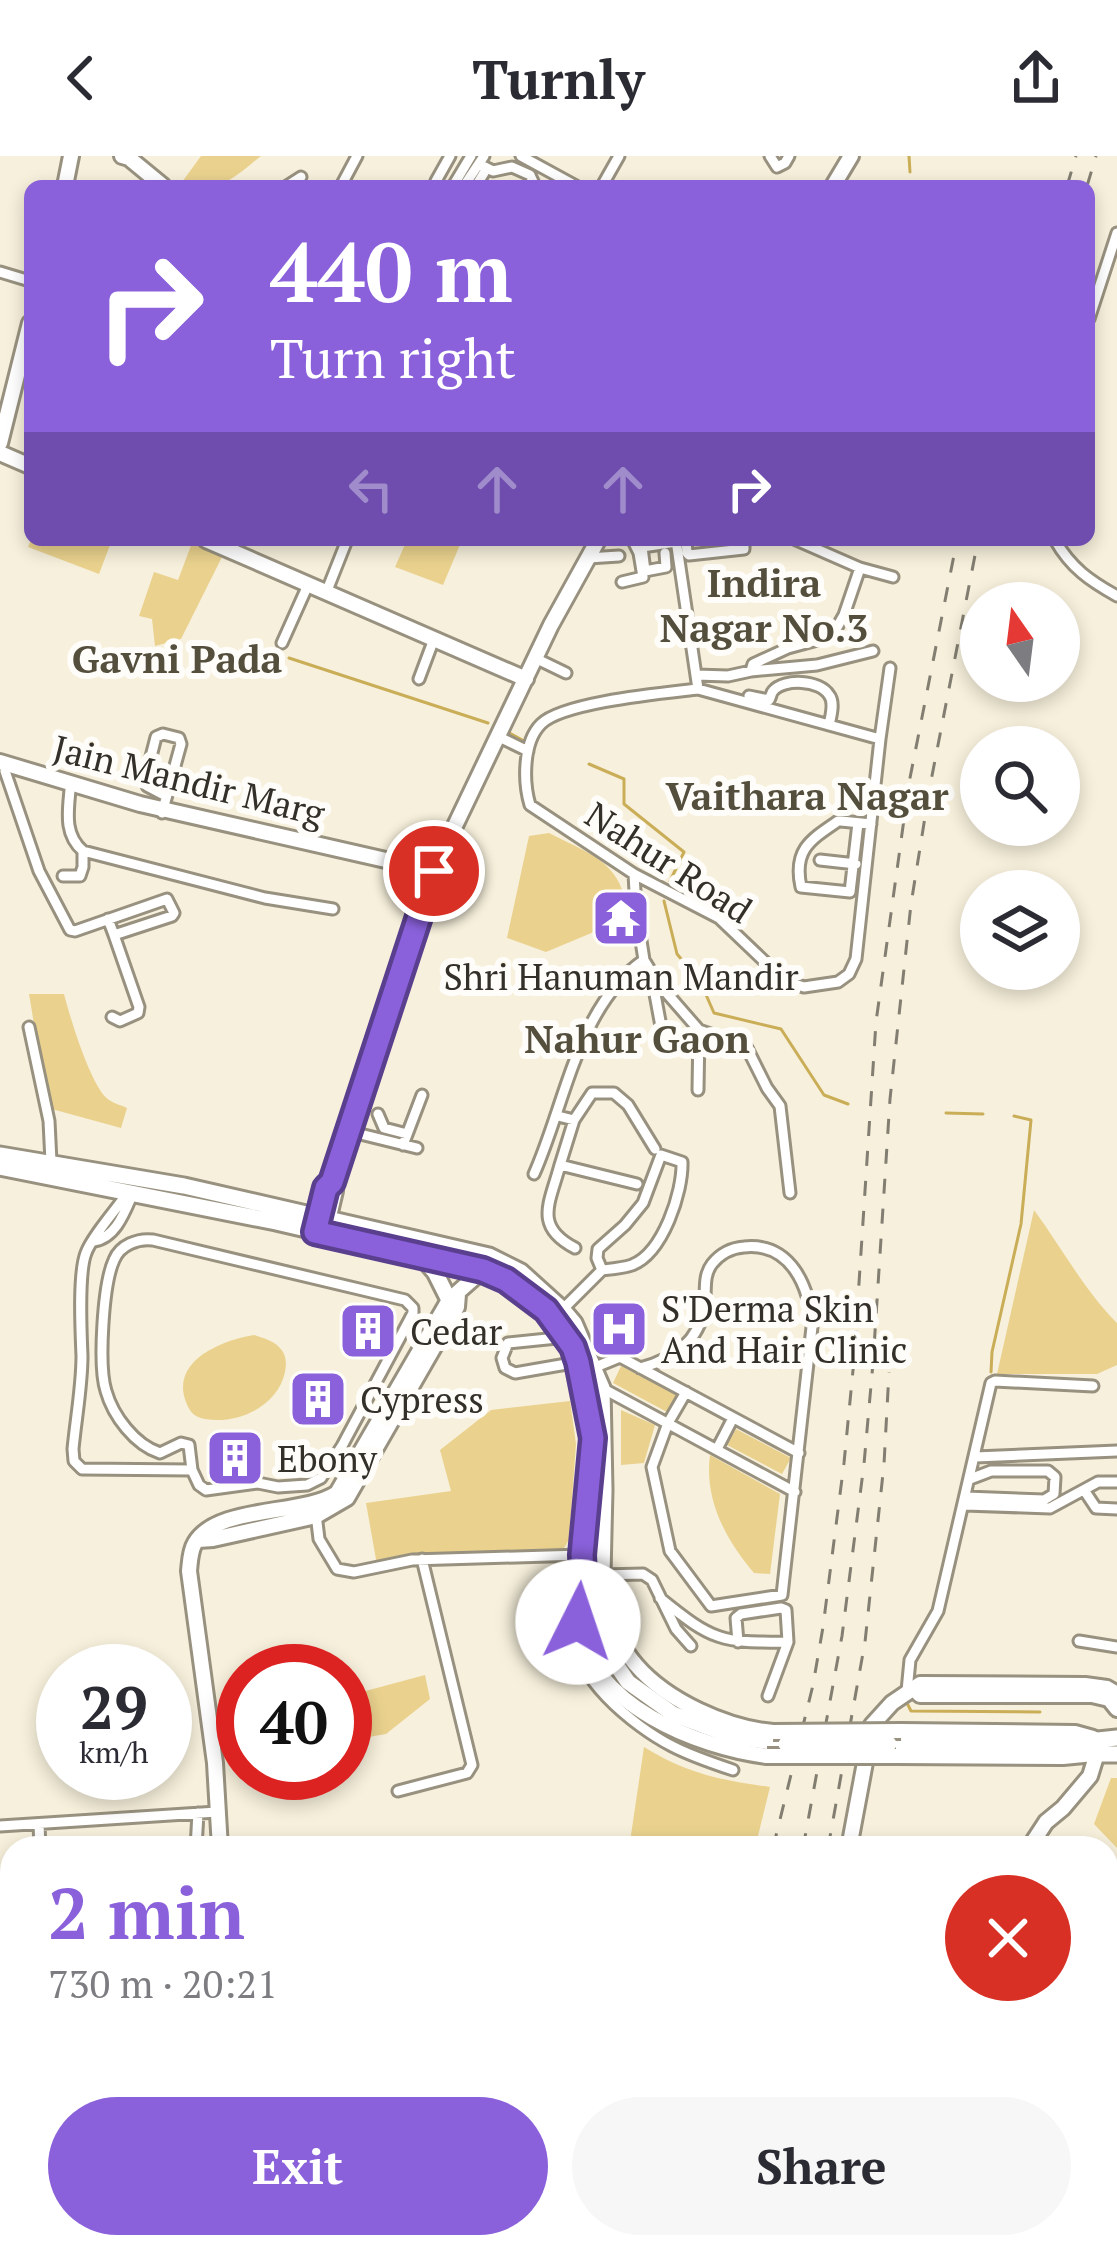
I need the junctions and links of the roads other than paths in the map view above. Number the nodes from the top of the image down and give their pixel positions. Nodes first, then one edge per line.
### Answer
1 (770, 156) edge
2 (789, 156) edge
3 (850, 156) edge
4 (126, 157) edge
5 (480, 161) edge
6 (522, 162) edge
7 (833, 176) edge
8 (301, 177) dead end
9 (155, 180) edge
10 (296, 180) edge
11 (562, 180) edge
12 (1117, 233) edge
13 (1095, 301) edge
14 (24, 361) edge
15 (0, 442) edge
16 (220, 546) edge
17 (345, 546) edge
18 (595, 546) edge
19 (635, 546) edge
20 (648, 546) edge
21 (677, 546) edge
22 (686, 546) edge
23 (744, 546) edge
24 (810, 546) edge
25 (1059, 546) edge
26 (665, 553) dead end
27 (619, 556) dead end
28 (588, 558) junction
29 (860, 568) junction
30 (892, 577) dead end
31 (622, 582) dead end
32 (308, 585) junction
33 (326, 593) junction
34 (1117, 596) edge
35 (434, 640) junction
36 (282, 643) dead end
37 (873, 651) dead end
38 (535, 658) junction
39 (890, 668) dead end
40 (751, 671) junction
41 (566, 673) dead end
42 (696, 675) junction
43 (418, 679) dead end
44 (526, 679) junction
45 (698, 689) junction
46 (754, 699) junction
47 (829, 724) junction
48 (497, 736) junction
49 (880, 739) junction
50 (528, 751) junction
51 (2, 768) edge
52 (63, 786) junction
53 (163, 807) junction
54 (858, 823) junction
55 (871, 824) junction
56 (82, 851) junction
57 (820, 860) dead end
58 (854, 863) junction
59 (866, 865) junction
60 (432, 874) junction
61 (634, 874) junction
62 (63, 876) dead end
63 (332, 908) dead end
64 (108, 919) junction
65 (114, 934) junction
66 (644, 960) junction
67 (652, 973) junction
68 (112, 1018) dead end
69 (29, 1028) dead end
70 (699, 1030) junction
71 (665, 1048) dead end
72 (698, 1090) dead end
73 (422, 1096) dead end
74 (378, 1114) dead end
75 (558, 1115) junction
76 (574, 1120) junction
77 (349, 1131) junction
78 (382, 1133) junction
79 (405, 1139) junction
80 (417, 1148) dead end
81 (655, 1149) dead end
82 (0, 1155) edge
83 (51, 1162) junction
84 (560, 1166) junction
85 (0, 1167) edge
86 (535, 1174) dead end
87 (637, 1184) dead end
88 (131, 1192) junction
89 (790, 1193) dead end
90 (322, 1225) junction
91 (575, 1248) dead end
92 (421, 1256) junction
93 (486, 1263) junction
94 (602, 1270) junction
95 (453, 1298) junction
96 (562, 1310) junction
97 (567, 1337) junction
98 (585, 1365) junction
99 (640, 1368) junction
100 (1093, 1386) dead end
101 (602, 1388) junction
102 (686, 1392) junction
103 (734, 1418) junction
104 (668, 1423) junction
105 (717, 1449) junction
106 (1117, 1451) edge
107 (799, 1453) junction
108 (975, 1456) junction
109 (192, 1470) junction
110 (974, 1477) junction
111 (1117, 1482) edge
112 (1084, 1490) junction
113 (285, 1492) dead end
114 (795, 1492) junction
115 (968, 1500) junction
116 (316, 1509) junction
117 (1117, 1509) edge
118 (289, 1516) junction
119 (582, 1555) junction
120 (422, 1559) junction
121 (602, 1575) junction
122 (584, 1594) junction
123 (661, 1598) junction
124 (578, 1622) junction
125 (610, 1624) junction
126 (1079, 1641) dead end
127 (738, 1642) junction
128 (788, 1642) junction
129 (691, 1646) dead end
130 (1117, 1647) edge
131 (608, 1648) junction
132 (910, 1690) junction
133 (768, 1696) dead end
134 (1113, 1698) edge
135 (779, 1738) junction
136 (1102, 1742) edge
137 (895, 1744) junction
138 (1117, 1754) edge
139 (733, 1770) dead end
140 (398, 1791) dead end
141 (217, 1812) junction
142 (198, 1813) junction
143 (39, 1824) junction
144 (0, 1826) edge
145 (40, 1836) edge
146 (197, 1836) edge
147 (219, 1836) edge
148 (851, 1836) edge
149 (1037, 1836) edge

1 - 2 street
3 - 7 street
4 - 9 street
5 - 6 street
6 - 11 street
8 - 10 street
12 - 13 street
14 - 15 street
16 - 32 street
17 - 33 street
18 - 28 street
19 - 31 street
20 - 26 street
21 - 42 street
22 - 23 street
24 - 29 street
25 - 34 street
27 - 28 street
28 - 38 street
29 - 30 street
29 - 40 street
32 - 33 street
32 - 36 street
33 - 35 street
35 - 43 street
35 - 44 street
37 - 40 street
38 - 41 street
38 - 44 street
39 - 49 street, Nahur Road
40 - 42 street
42 - 45 street
44 - 48 street
45 - 46 street
45 - 50 street
46 - 47 street
46 - 47 street
47 - 49 street
48 - 50 street
48 - 60 street
49 - 55 street, Nahur Road
50 - 61 street, Nahur Road
51 - 52 street, Jain Mandir Marg
51 - 64 street
52 - 53 street, Jain Mandir Marg
52 - 56 street
53 - 53 street
53 - 60 street, Jain Mandir Marg
54 - 55 street
54 - 58 street
54 - 58 street
55 - 59 street, Nahur Road
56 - 62 street
56 - 63 street
57 - 58 street
58 - 59 street
59 - 61 street, Nahur Road
60 - 77 street
61 - 66 street
64 - 65 street
64 - 65 street
65 - 68 street
66 - 67 street
66 - 75 street
67 - 70 street
67 - 71 street
69 - 83 street
70 - 72 street
70 - 89 street
73 - 79 street
74 - 78 street
75 - 76 street
75 - 86 street
76 - 81 street
76 - 84 street
77 - 78 street
77 - 90 street
78 - 79 street
79 - 80 street
82 - 83 main road
83 - 90 main road
84 - 87 street
84 - 91 street
85 - 88 main road
88 - 90 main road
88 - 109 street
90 - 92 main road
90 - 93 main road
92 - 93 main road
92 - 95 main road
93 - 95 street
93 - 96 main road
93 - 97 main road
94 - 94 street
94 - 96 street
95 - 116 street
96 - 98 main road
97 - 98 main road
97 - 98 street
98 - 99 street
98 - 101 main road
98 - 119 main road
99 - 102 street
99 - 107 street
100 - 108 street
101 - 104 street
101 - 121 main road
102 - 103 street
102 - 104 street
103 - 105 street
103 - 107 street
104 - 105 street
104 - 114 street
105 - 114 street
106 - 108 street
107 - 114 street
108 - 110 street
109 - 109 street
110 - 115 street
110 - 115 street
111 - 112 street
112 - 115 street
112 - 117 street
113 - 118 street
115 - 132 street
116 - 118 street
116 - 120 street
118 - 141 street
119 - 120 street
119 - 122 main road
120 - 140 street
121 - 123 street
121 - 125 main road
122 - 124 street
122 - 131 main road
123 - 127 street
123 - 129 street
124 - 137 street, bridge
124 - 139 street
125 - 131 main road
125 - 135 street
126 - 130 street
127 - 128 street
127 - 128 street
128 - 133 street
131 - 135 main road
132 - 134 street
132 - 148 street
135 - 137 main road, bridge
136 - 137 main road
136 - 138 main road
136 - 149 street
141 - 142 street
141 - 147 street
142 - 143 street
142 - 146 street
143 - 144 street
143 - 145 street

